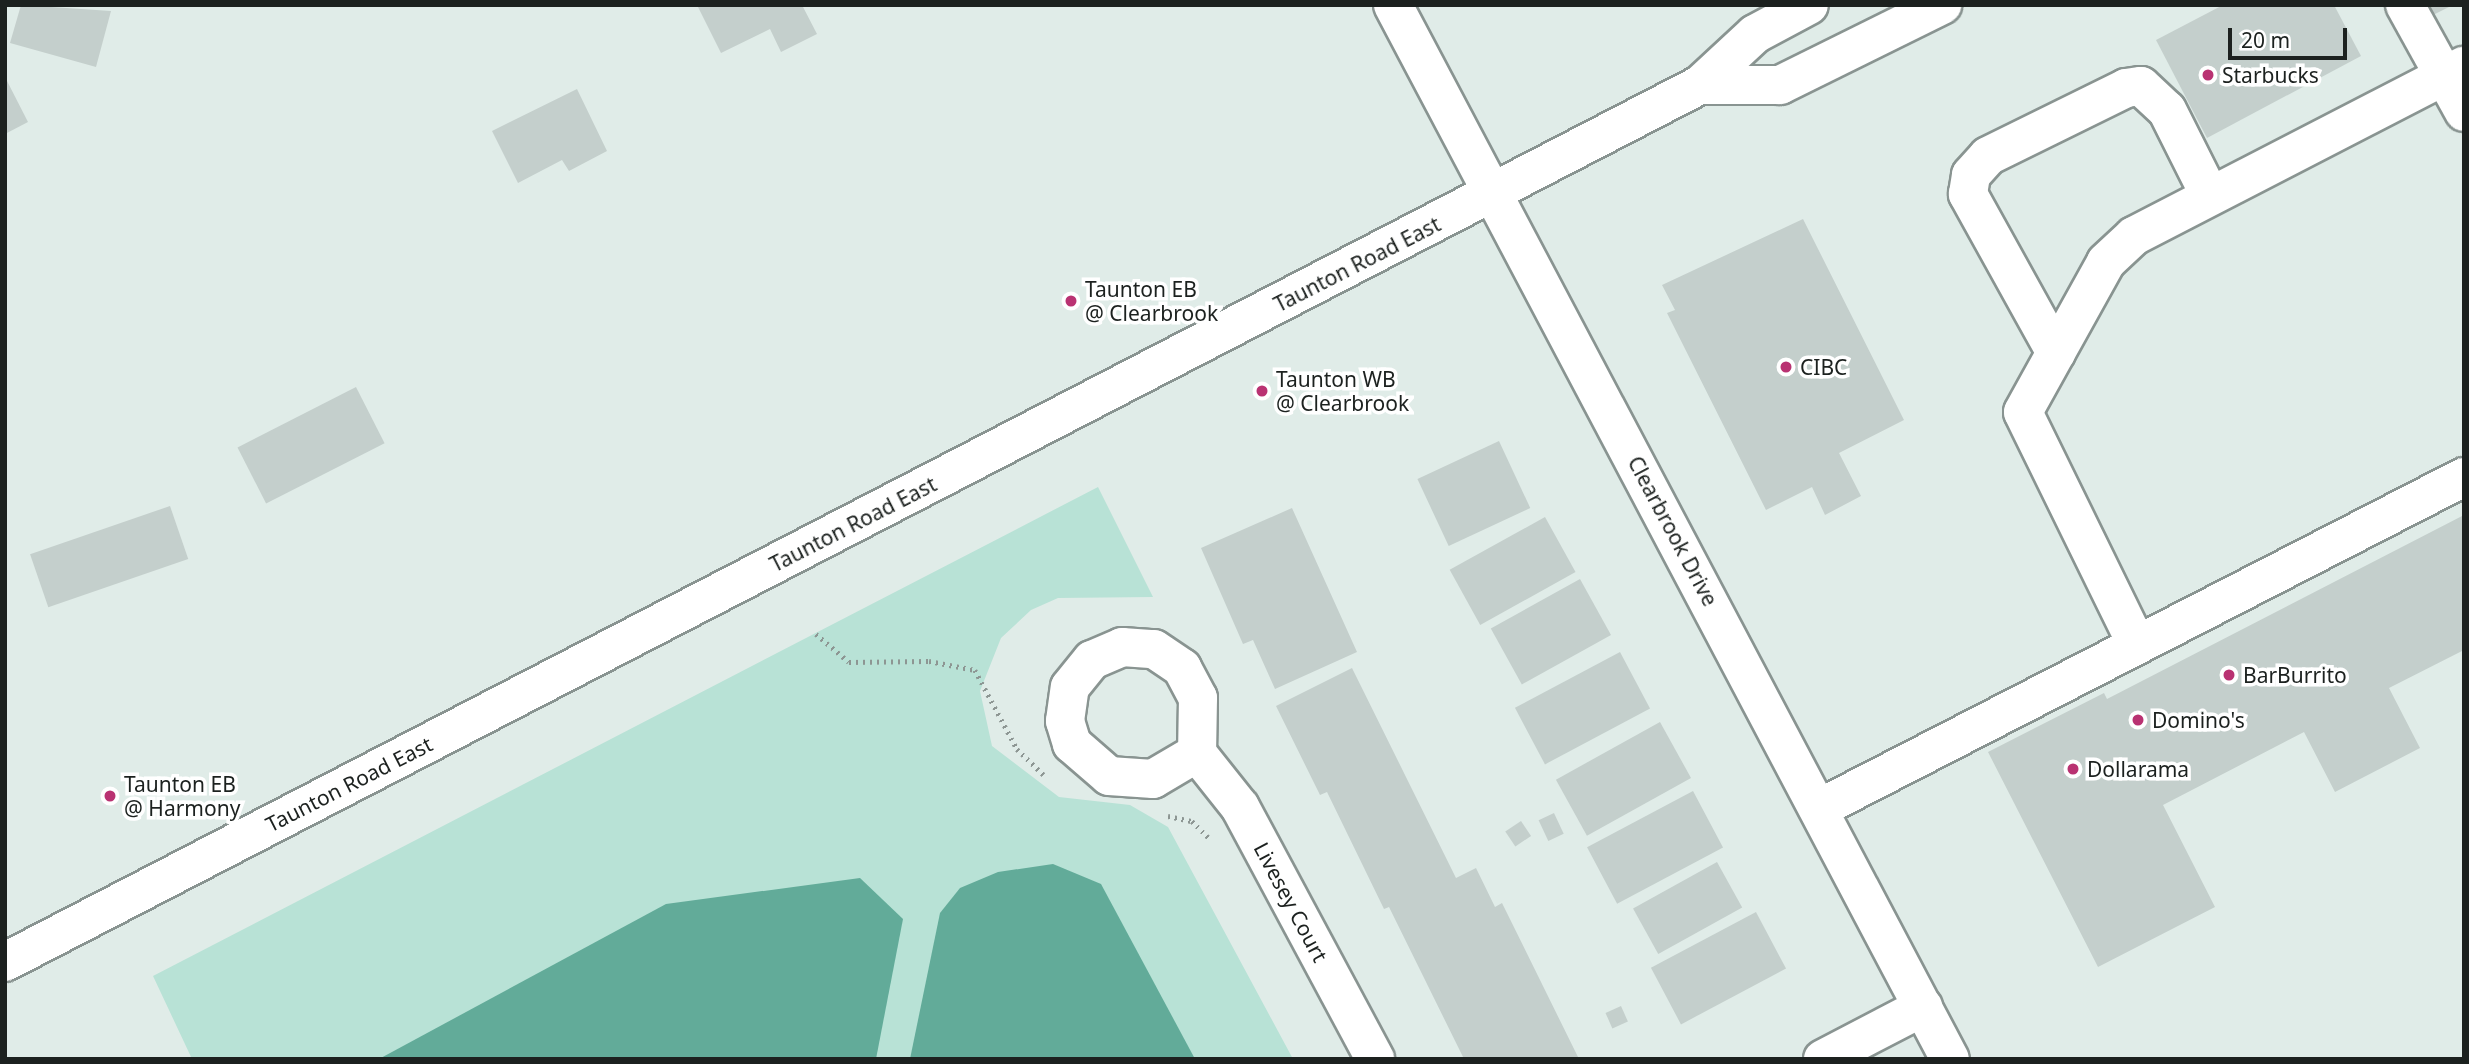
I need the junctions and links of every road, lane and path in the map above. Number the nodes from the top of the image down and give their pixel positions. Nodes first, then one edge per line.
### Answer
1 (1392, 5) edge
2 (1810, 5) edge
3 (1942, 5) edge
4 (2405, 5) edge
5 (2454, 71) edge
6 (1700, 85) junction
7 (2464, 112) edge
8 (1494, 192) junction
9 (2210, 197) junction
10 (2056, 353) junction
11 (2464, 477) edge
12 (2137, 645) junction
13 (1197, 753) dead end
14 (1820, 808) junction
15 (5, 962) edge
16 (1923, 1007) junction
17 (1375, 1059) edge
18 (1823, 1059) edge
19 (1950, 1059) edge

1 - 8 main road, Clearbrook Drive
2 - 6 main road, Taunton Road East
3 - 6 main road, Taunton Road East
4 - 5 main road
5 - 7 main road
5 - 9 main road
6 - 8 main road, Taunton Road East
8 - 14 main road, Clearbrook Drive
8 - 15 main road, Taunton Road East
9 - 10 main road
9 - 10 main road
10 - 12 main road
11 - 12 main road
12 - 14 main road
13 - 17 main road, Livesey Court
14 - 16 main road, Clearbrook Drive
16 - 18 main road
16 - 19 main road, Clearbrook Drive

